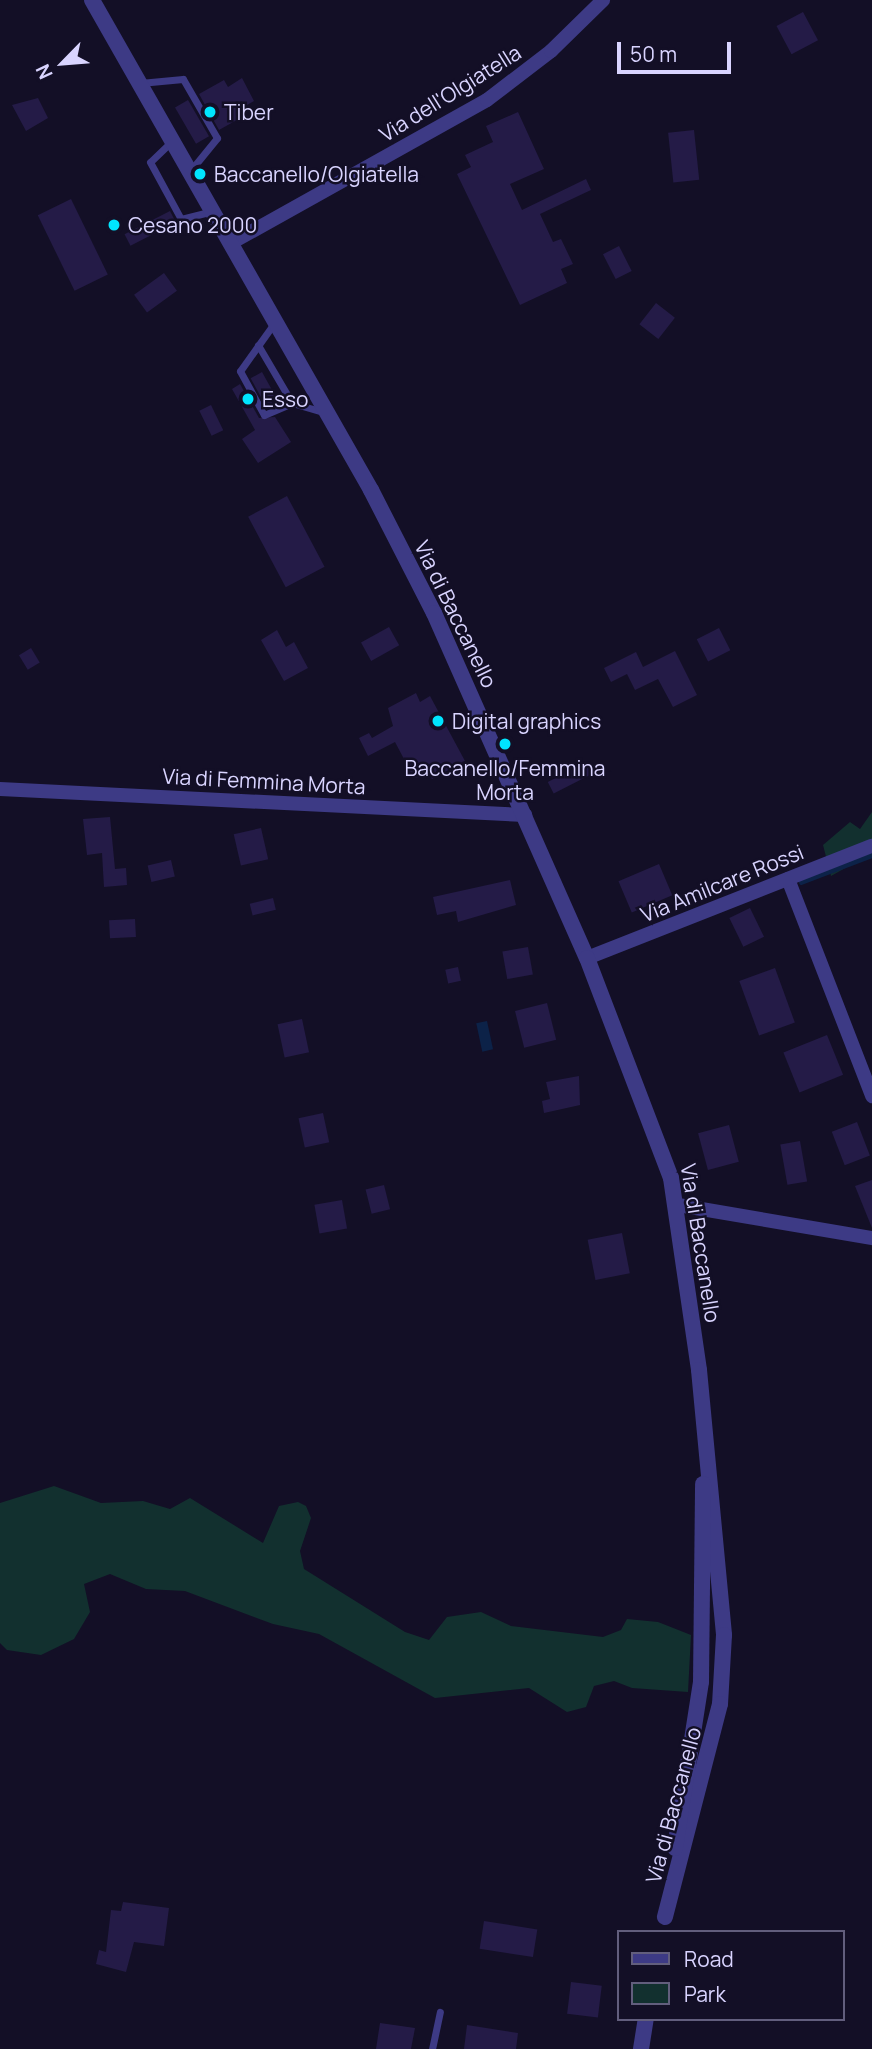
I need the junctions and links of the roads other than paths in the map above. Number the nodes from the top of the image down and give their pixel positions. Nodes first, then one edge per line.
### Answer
1 (92, 0) edge
2 (603, 0) edge
3 (139, 83) junction
4 (172, 140) junction
5 (190, 171) junction
6 (212, 211) junction
7 (231, 243) junction
8 (275, 321) junction
9 (258, 345) junction
10 (292, 403) junction
11 (327, 413) junction
12 (0, 789) edge
13 (525, 815) junction
14 (872, 846) edge
15 (788, 879) junction
16 (587, 958) junction
17 (872, 1096) edge
18 (678, 1205) junction
19 (872, 1238) edge
20 (699, 1370) junction
21 (663, 1924) edge
22 (440, 2012) dead end
23 (646, 2021) edge
24 (432, 2049) edge
25 (641, 2049) edge

1 - 3 street, Via di Baccanello
2 - 7 street, Via dell'Olgiatella
3 - 4 street, Via di Baccanello
3 - 5 lane
4 - 5 street, Via di Baccanello
4 - 6 lane
5 - 6 street, Via di Baccanello
6 - 7 street, Via di Baccanello
7 - 8 street, Via di Baccanello
8 - 9 lane
8 - 11 street, Via di Baccanello
9 - 10 lane
9 - 10 lane
10 - 11 lane
11 - 13 street, Via di Baccanello
12 - 13 street, Via di Femmina Morta
13 - 16 street, Via di Baccanello
14 - 15 street, Via Amilcare Rossi
15 - 16 street, Via Amilcare Rossi
15 - 17 street
16 - 18 street, Via di Baccanello
18 - 19 street
18 - 20 street, Via di Baccanello
20 - 21 street, Via di Baccanello
20 - 21 street, Via di Baccanello
22 - 24 lane
23 - 25 street

